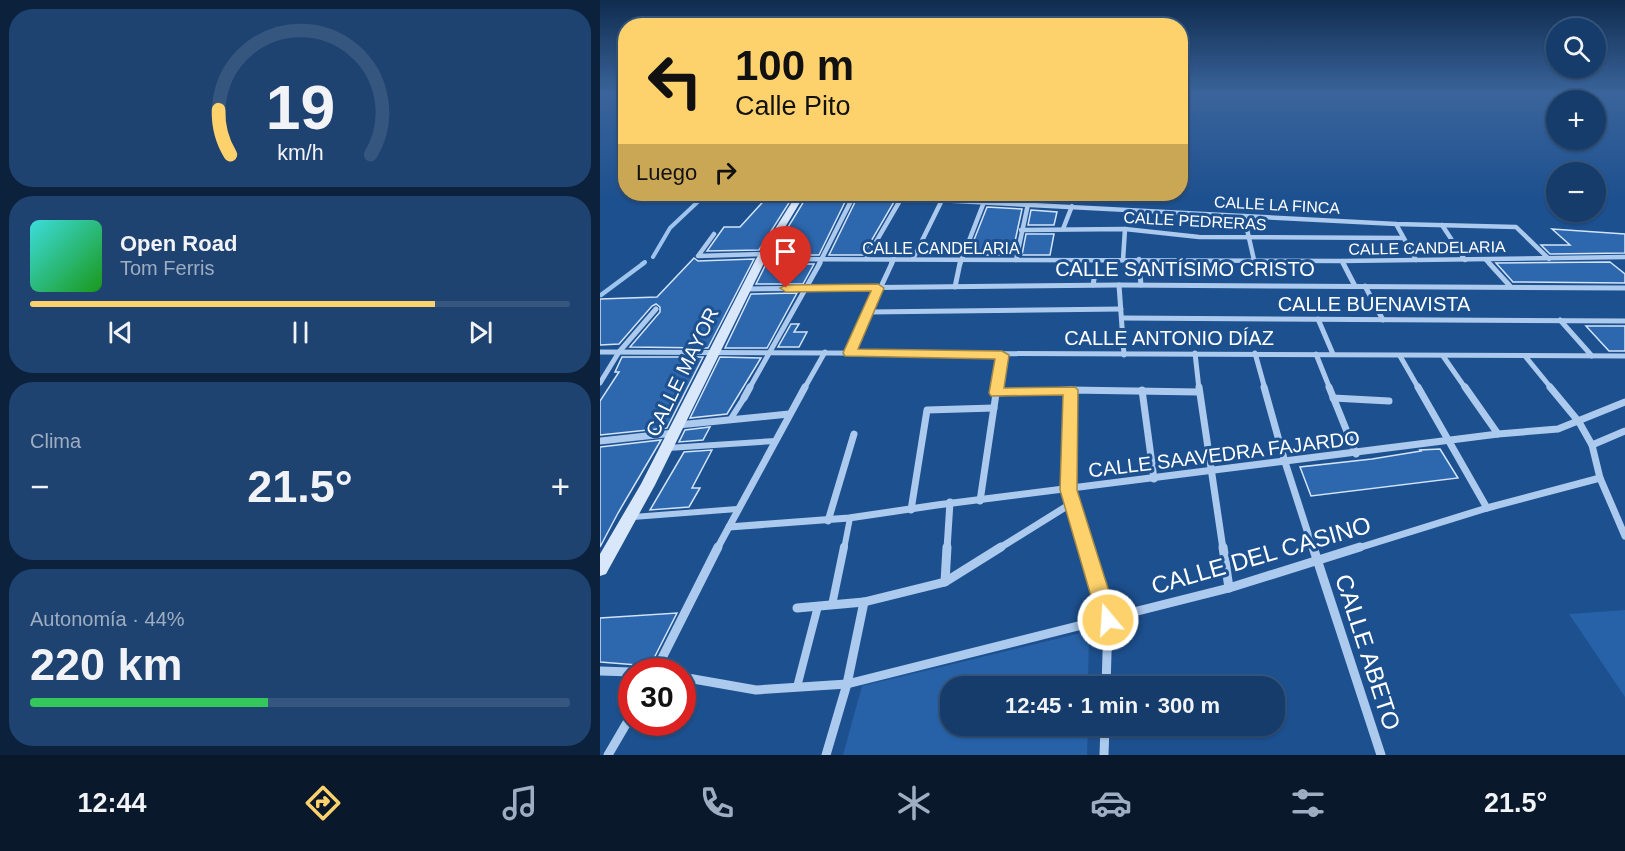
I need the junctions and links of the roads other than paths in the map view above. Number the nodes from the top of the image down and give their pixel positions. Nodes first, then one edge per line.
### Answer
1 (797, 201) edge
2 (851, 201) edge
3 (900, 201) edge
4 (942, 201) edge
5 (963, 201) edge
6 (984, 202) junction
7 (1028, 204) junction
8 (1072, 206) junction
9 (1244, 216) junction
10 (1396, 224) junction
11 (1442, 225) junction
12 (1063, 229) junction
13 (1125, 229) junction
14 (1022, 230) junction
15 (714, 234) dead end
16 (1247, 237) junction
17 (1403, 238) junction
18 (762, 256) junction
19 (1625, 257) edge
20 (821, 259) junction
21 (866, 259) junction
22 (894, 259) junction
23 (1139, 259) junction
24 (1549, 259) junction
25 (913, 260) junction
26 (962, 260) junction
27 (1016, 260) junction
28 (1123, 260) junction
29 (1254, 260) junction
30 (1416, 260) junction
31 (1465, 260) junction
32 (1486, 260) junction
33 (1097, 261) junction
34 (1342, 261) junction
35 (1093, 285) junction
36 (1119, 285) junction
37 (1141, 285) junction
38 (1355, 286) junction
39 (1365, 286) junction
40 (1510, 286) junction
41 (955, 287) junction
42 (807, 288) junction
43 (878, 288) junction
44 (1625, 288) edge
45 (745, 289) junction
46 (656, 309) dead end
47 (1121, 309) junction
48 (869, 312) junction
49 (1122, 318) junction
50 (1318, 319) junction
51 (1383, 320) junction
52 (1560, 320) junction
53 (1625, 321) edge
54 (714, 351) junction
55 (600, 352) edge
56 (619, 352) junction
57 (825, 352) junction
58 (770, 353) junction
59 (850, 353) junction
60 (1196, 353) junction
61 (1255, 353) junction
62 (1316, 354) junction
63 (1333, 354) junction
64 (1002, 355) junction
65 (1124, 355) junction
66 (1400, 356) junction
67 (1443, 356) junction
68 (1525, 356) junction
69 (1592, 356) junction
70 (1625, 357) edge
71 (600, 382) edge
72 (1071, 390) junction
73 (1142, 390) junction
74 (1199, 392) junction
75 (996, 393) junction
76 (744, 398) joint
77 (1333, 398) junction
78 (1389, 400) dead end
79 (1625, 402) edge
80 (994, 408) junction
81 (789, 414) junction
82 (730, 420) junction
83 (1579, 422) junction
84 (676, 429) junction
85 (1625, 431) edge
86 (854, 434) dead end
87 (1498, 434) junction
88 (600, 441) edge
89 (775, 441) junction
90 (1448, 441) junction
91 (1592, 445) junction
92 (667, 448) junction
93 (1356, 454) junction
94 (1285, 462) junction
95 (1212, 471) junction
96 (1600, 478) junction
97 (1154, 479) junction
98 (1069, 490) junction
99 (980, 501) junction
100 (950, 502) junction
101 (1072, 503) junction
102 (1487, 508) junction
103 (737, 509) junction
104 (911, 510) junction
105 (631, 517) junction
106 (850, 518) junction
107 (828, 521) junction
108 (729, 526) junction
109 (1625, 536) edge
110 (1317, 562) junction
111 (600, 569) edge
112 (945, 582) junction
113 (1229, 588) junction
114 (864, 602) junction
115 (832, 605) junction
116 (818, 606) junction
117 (797, 608) dead end
118 (1108, 620) junction
119 (662, 658) edge
120 (600, 671) edge
121 (618, 672) edge
122 (1106, 676) edge
123 (696, 679) edge
124 (847, 684) junction
125 (797, 687) junction
126 (619, 736) edge
127 (1105, 736) edge
128 (608, 755) edge
129 (826, 755) edge
130 (1104, 755) edge
131 (1381, 755) edge

1 - 18 main road, CALLE MAYOR
2 - 20 street
3 - 21 street
4 - 25 street
5 - 6 street, CALLE LA FINCA
6 - 7 street, CALLE LA FINCA
6 - 26 street
7 - 8 street, CALLE LA FINCA
7 - 14 street
8 - 9 street, CALLE LA FINCA
8 - 12 street
9 - 10 street, CALLE LA FINCA
9 - 16 street
10 - 11 street, CALLE LA FINCA
10 - 17 street
11 - 24 street, CALLE LA FINCA
11 - 31 street
12 - 13 street, CALLE PEDRERAS
12 - 14 street, CALLE PEDRERAS
13 - 16 street, CALLE PEDRERAS
13 - 28 street
14 - 27 street
15 - 18 street, CALLE CANDELARIA
16 - 17 street, CALLE PEDRERAS
16 - 29 street
17 - 30 street
18 - 20 street, CALLE CANDELARIA
18 - 45 main road, CALLE MAYOR
19 - 24 street, CALLE CANDELARIA
20 - 21 street, CALLE CANDELARIA
20 - 42 street
21 - 22 street, CALLE CANDELARIA
22 - 25 street, CALLE CANDELARIA
22 - 43 street
23 - 28 street, CALLE CANDELARIA
23 - 29 street, CALLE CANDELARIA
23 - 37 street
24 - 32 street, CALLE CANDELARIA
25 - 26 street, CALLE CANDELARIA
26 - 27 street, CALLE CANDELARIA
26 - 41 street
27 - 33 street, CALLE CANDELARIA
28 - 33 street, CALLE CANDELARIA
29 - 34 street, CALLE CANDELARIA
30 - 31 street, CALLE CANDELARIA
30 - 34 street, CALLE CANDELARIA
31 - 32 street, CALLE CANDELARIA
32 - 40 street
33 - 35 street
34 - 38 street
35 - 36 street, CALLE SANTÍSIMO CRISTO
35 - 41 street, CALLE SANTÍSIMO CRISTO
36 - 37 street, CALLE SANTÍSIMO CRISTO
36 - 47 street
37 - 38 street, CALLE SANTÍSIMO CRISTO
38 - 39 street, CALLE SANTÍSIMO CRISTO
39 - 40 street, CALLE SANTÍSIMO CRISTO
39 - 51 street
40 - 44 street, CALLE SANTÍSIMO CRISTO
41 - 43 street, CALLE SANTÍSIMO CRISTO
42 - 43 street, CALLE SANTÍSIMO CRISTO
42 - 45 street, CALLE SANTÍSIMO CRISTO
42 - 58 street
43 - 48 street
45 - 54 main road, CALLE MAYOR
46 - 56 street
47 - 48 street
47 - 49 street
48 - 59 street
49 - 50 street, CALLE BUENAVISTA
49 - 65 street
50 - 51 street, CALLE BUENAVISTA
50 - 63 street
51 - 52 street, CALLE BUENAVISTA
52 - 53 street, CALLE BUENAVISTA
52 - 69 street
54 - 56 street, CALLE ANTONIO DÍAZ
54 - 58 street, CALLE ANTONIO DÍAZ
54 - 84 main road, CALLE MAYOR
55 - 56 street, CALLE ANTONIO DÍAZ
56 - 71 street
57 - 58 street, CALLE ANTONIO DÍAZ
57 - 59 street, CALLE ANTONIO DÍAZ
57 - 81 street
58 - 76 street
59 - 64 street, CALLE ANTONIO DÍAZ
60 - 61 street, CALLE ANTONIO DÍAZ
60 - 65 street, CALLE ANTONIO DÍAZ
60 - 74 street
61 - 62 street, CALLE ANTONIO DÍAZ
61 - 94 street, CALLE ABETO
62 - 63 street, CALLE ANTONIO DÍAZ
62 - 77 street
63 - 66 street, CALLE ANTONIO DÍAZ
64 - 65 street, CALLE ANTONIO DÍAZ
64 - 75 street
66 - 67 street, CALLE ANTONIO DÍAZ
66 - 90 street
67 - 68 street, CALLE ANTONIO DÍAZ
67 - 87 street
68 - 69 street, CALLE ANTONIO DÍAZ
68 - 83 street
69 - 70 street, CALLE ANTONIO DÍAZ
72 - 73 street
72 - 75 street
72 - 98 street
73 - 74 street
73 - 97 street
74 - 95 street
75 - 80 street
76 - 82 street
77 - 78 street
77 - 93 street
79 - 83 street, CALLE SAAVEDRA FAJARDO
80 - 99 street
80 - 104 street
81 - 82 street
81 - 89 street
82 - 84 street
83 - 87 street, CALLE SAAVEDRA FAJARDO
83 - 91 street
84 - 88 street
84 - 92 main road, CALLE MAYOR
85 - 91 street
86 - 107 street
87 - 90 street, CALLE SAAVEDRA FAJARDO
89 - 92 street
89 - 103 street
90 - 93 street, CALLE SAAVEDRA FAJARDO
90 - 102 street
91 - 96 street
92 - 105 main road, CALLE MAYOR
93 - 94 street, CALLE SAAVEDRA FAJARDO
94 - 95 street, CALLE SAAVEDRA FAJARDO
94 - 110 street, CALLE ABETO
95 - 97 street, CALLE SAAVEDRA FAJARDO
95 - 113 street
96 - 102 street, CALLE DEL CASINO
96 - 109 street
97 - 98 street, CALLE SAAVEDRA FAJARDO
98 - 99 street, CALLE SAAVEDRA FAJARDO
98 - 101 street
99 - 100 street, CALLE SAAVEDRA FAJARDO
100 - 104 street, CALLE SAAVEDRA FAJARDO
100 - 112 street
101 - 112 street
101 - 118 street
102 - 110 street, CALLE DEL CASINO
103 - 105 street
103 - 108 street
104 - 106 street, CALLE SAAVEDRA FAJARDO
105 - 111 main road, CALLE MAYOR
106 - 107 street, CALLE SAAVEDRA FAJARDO
106 - 115 street
107 - 108 street, CALLE SAAVEDRA FAJARDO
108 - 119 street
110 - 113 street, CALLE DEL CASINO
110 - 131 street, CALLE ABETO
112 - 114 street
113 - 118 street, CALLE DEL CASINO
114 - 115 street
114 - 124 street
115 - 116 street
116 - 117 street
116 - 125 street
118 - 122 street
118 - 124 street, CALLE DEL CASINO
120 - 121 street
123 - 125 street, CALLE DEL CASINO
124 - 125 street, CALLE DEL CASINO
124 - 129 street
126 - 128 street
127 - 130 street

